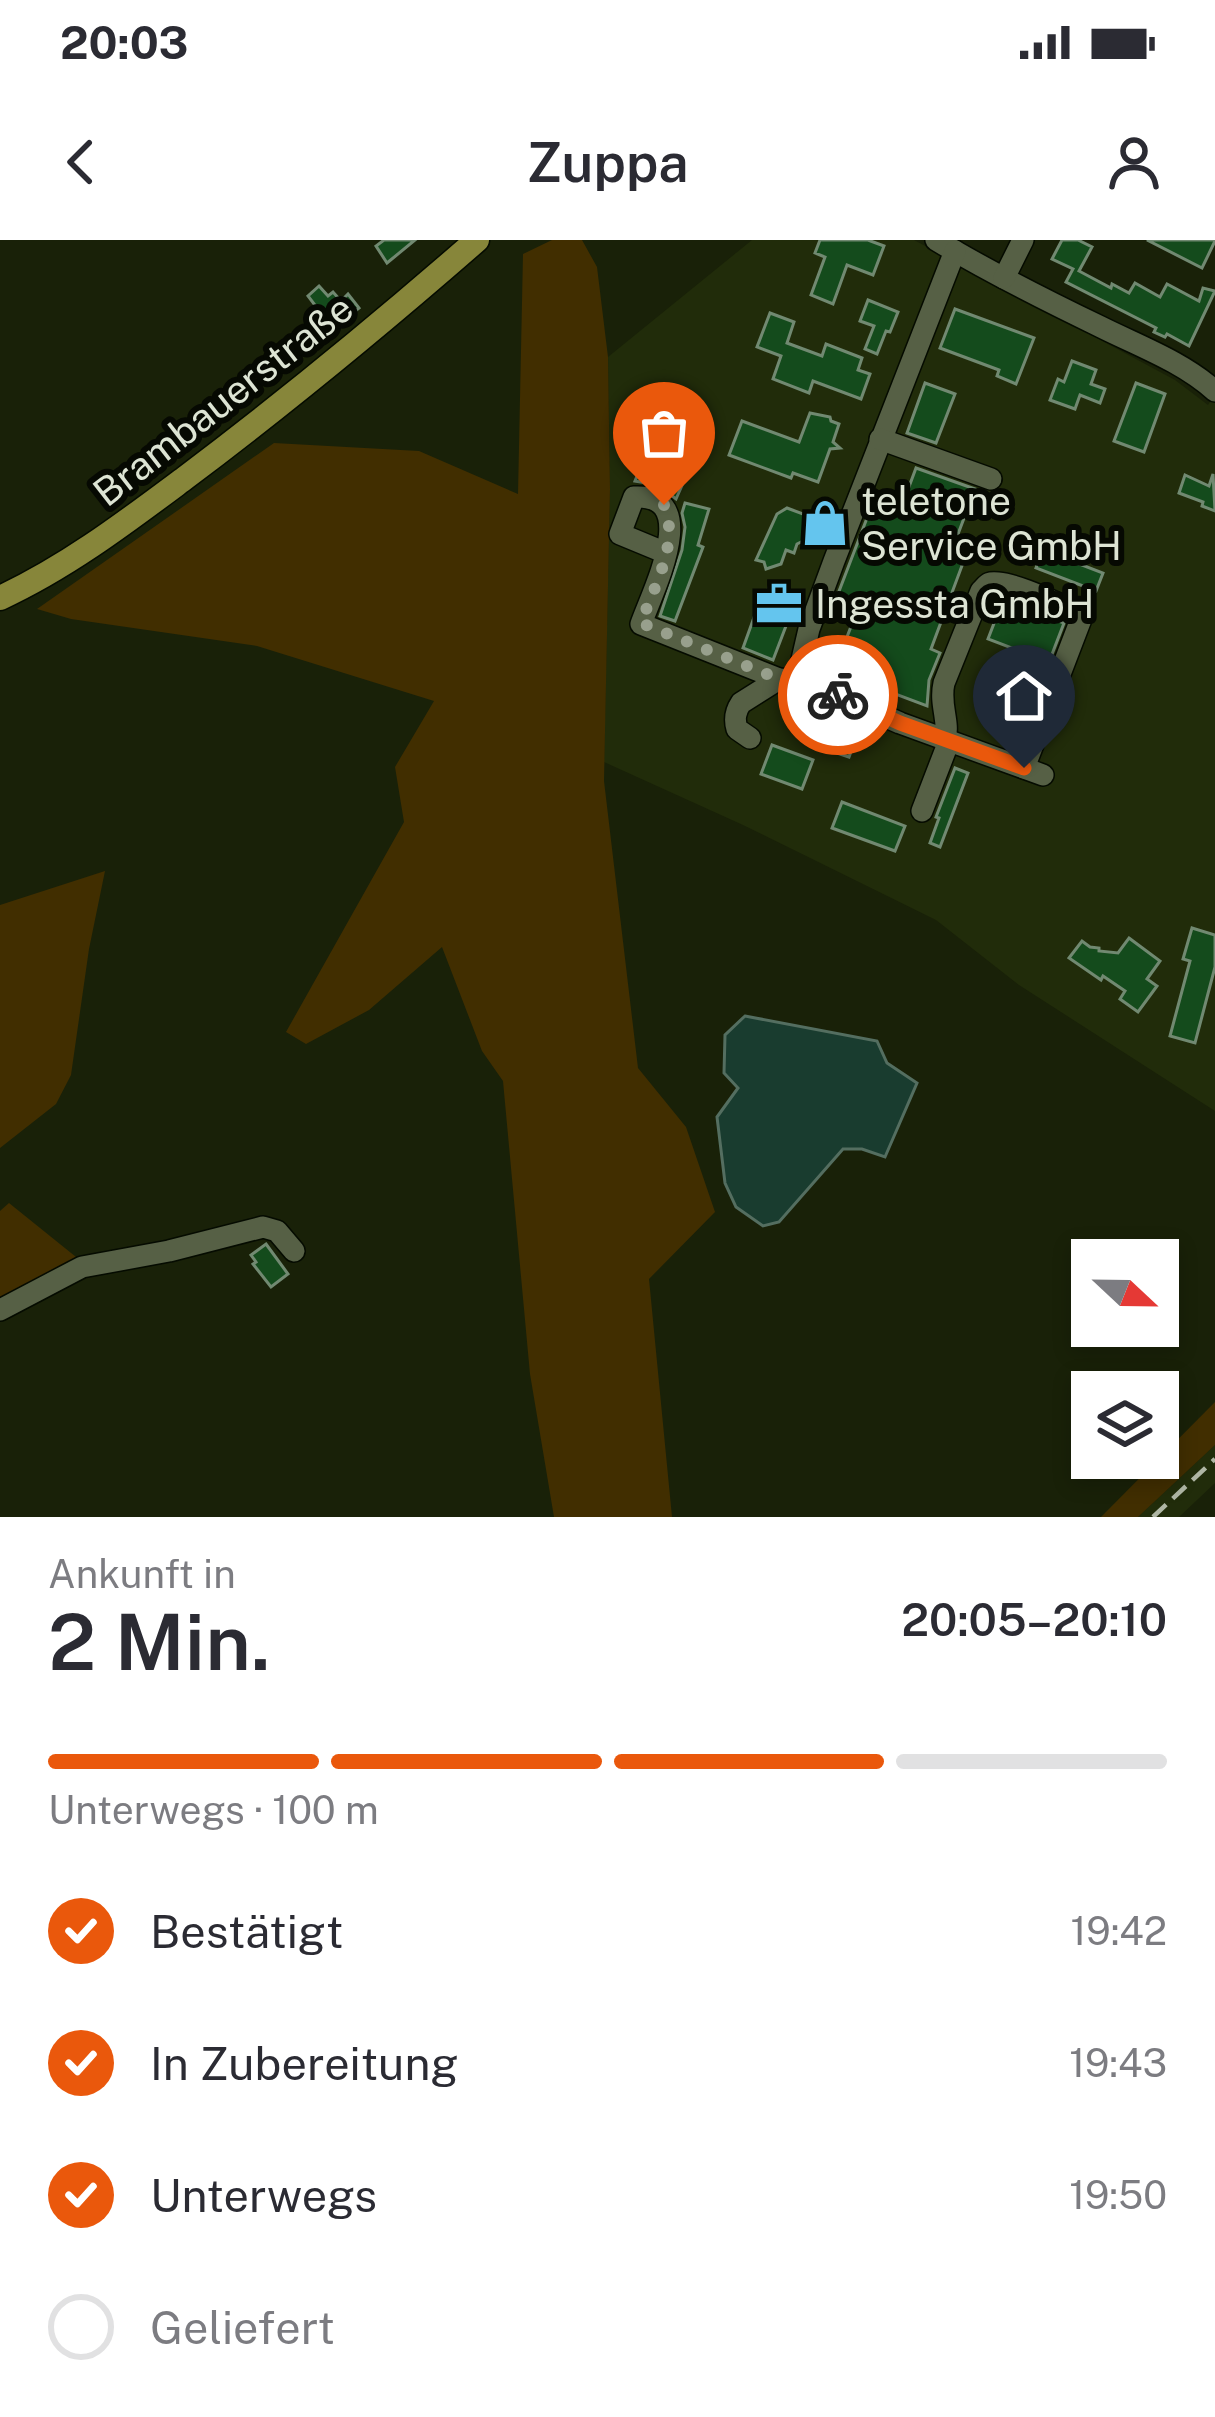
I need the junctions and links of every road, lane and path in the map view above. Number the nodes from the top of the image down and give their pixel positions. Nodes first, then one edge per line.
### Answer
1 (477, 240) edge
2 (1023, 240) edge
3 (945, 246) edge
4 (1004, 278) junction
5 (1213, 380) edge
6 (880, 439) junction
7 (992, 479) dead end
8 (666, 553) dead end
9 (0, 598) edge
10 (779, 679) junction
11 (809, 680) junction
12 (750, 738) dead end
13 (947, 740) junction
14 (922, 811) dead end
15 (295, 1251) dead end
16 (0, 1310) edge

1 - 9 main road, Brambauerstraße
2 - 4 street
3 - 4 street
3 - 6 street
4 - 5 street
6 - 7 street
6 - 11 street
8 - 10 street
10 - 11 street
10 - 12 street
11 - 13 street
13 - 13 street
13 - 14 street
15 - 16 street

